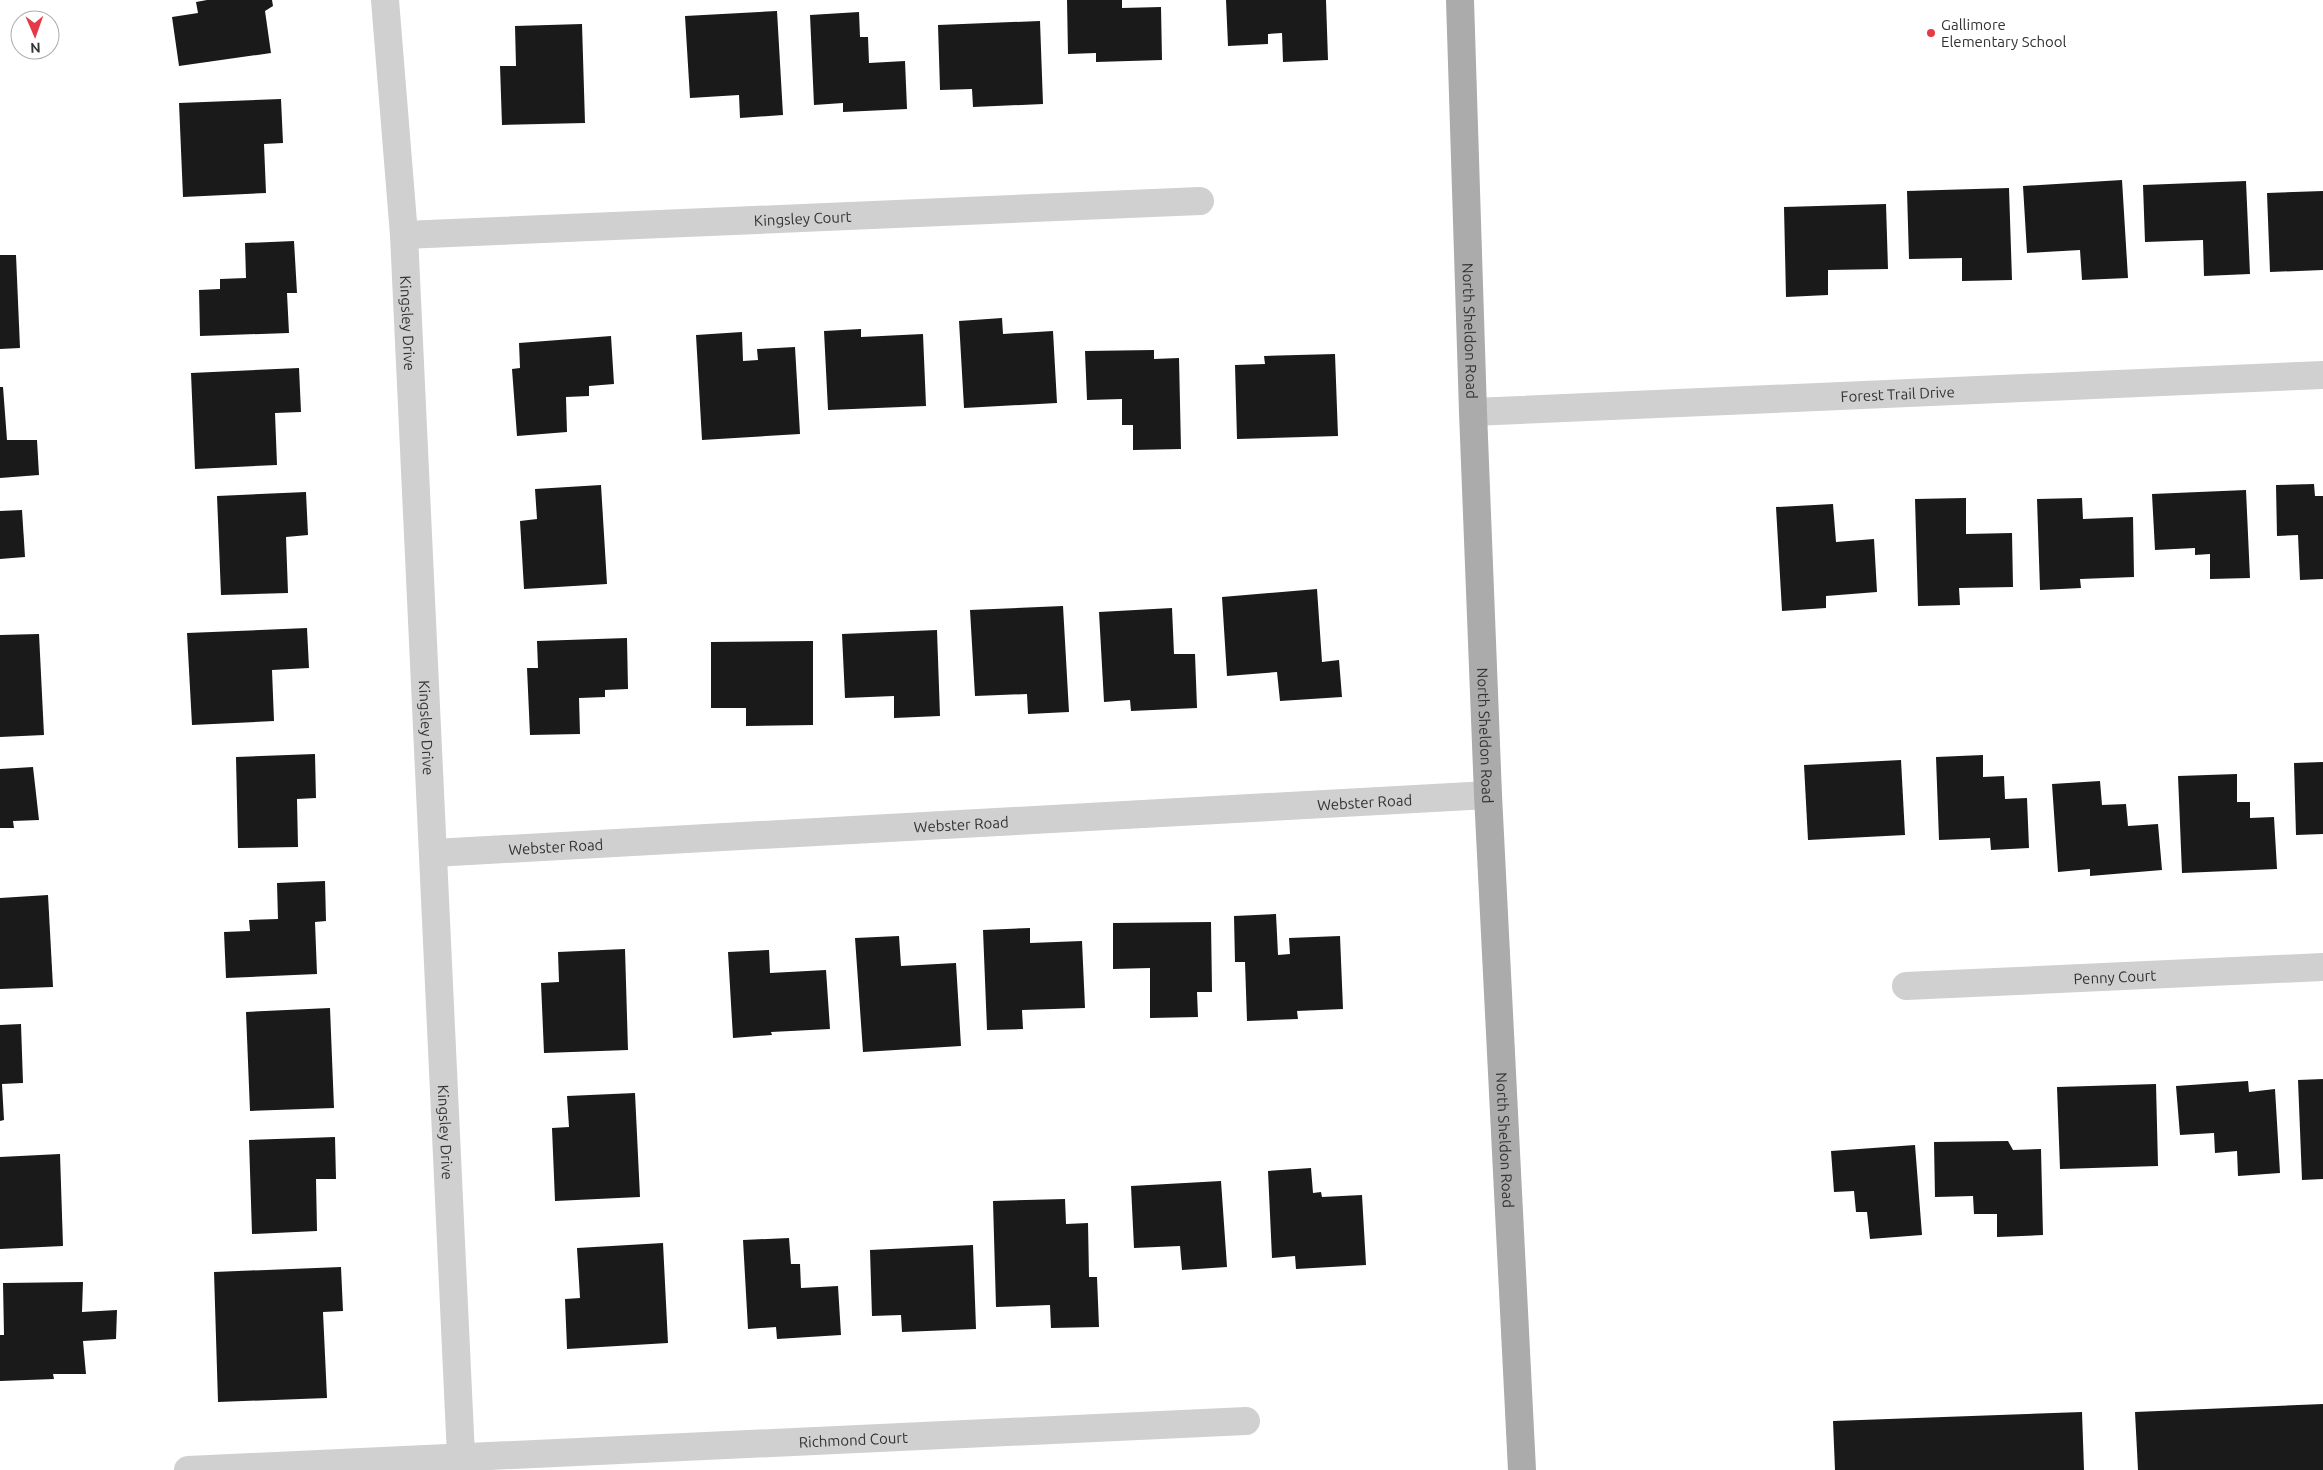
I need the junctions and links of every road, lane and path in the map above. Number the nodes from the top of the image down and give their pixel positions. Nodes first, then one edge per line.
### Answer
1 (385, 0) edge
2 (1460, 0) edge
3 (1200, 201) dead end
4 (404, 235) junction
5 (2323, 375) edge
6 (1473, 412) junction
7 (1488, 795) junction
8 (434, 854) junction
9 (2323, 967) edge
10 (1906, 986) dead end
11 (1246, 1421) dead end
12 (461, 1456) junction
13 (188, 1470) edge
14 (1522, 1470) edge

1 - 4 street, Kingsley Drive
2 - 6 main road, North Sheldon Road
3 - 4 street, Kingsley Court
4 - 8 street, Kingsley Drive
5 - 6 street, Forest Trail Drive
6 - 7 main road, North Sheldon Road
7 - 8 street, Webster Road
7 - 14 main road, North Sheldon Road
8 - 12 street, Kingsley Drive
9 - 10 street, Penny Court
11 - 12 street, Richmond Court
12 - 13 street, Richmond Court

